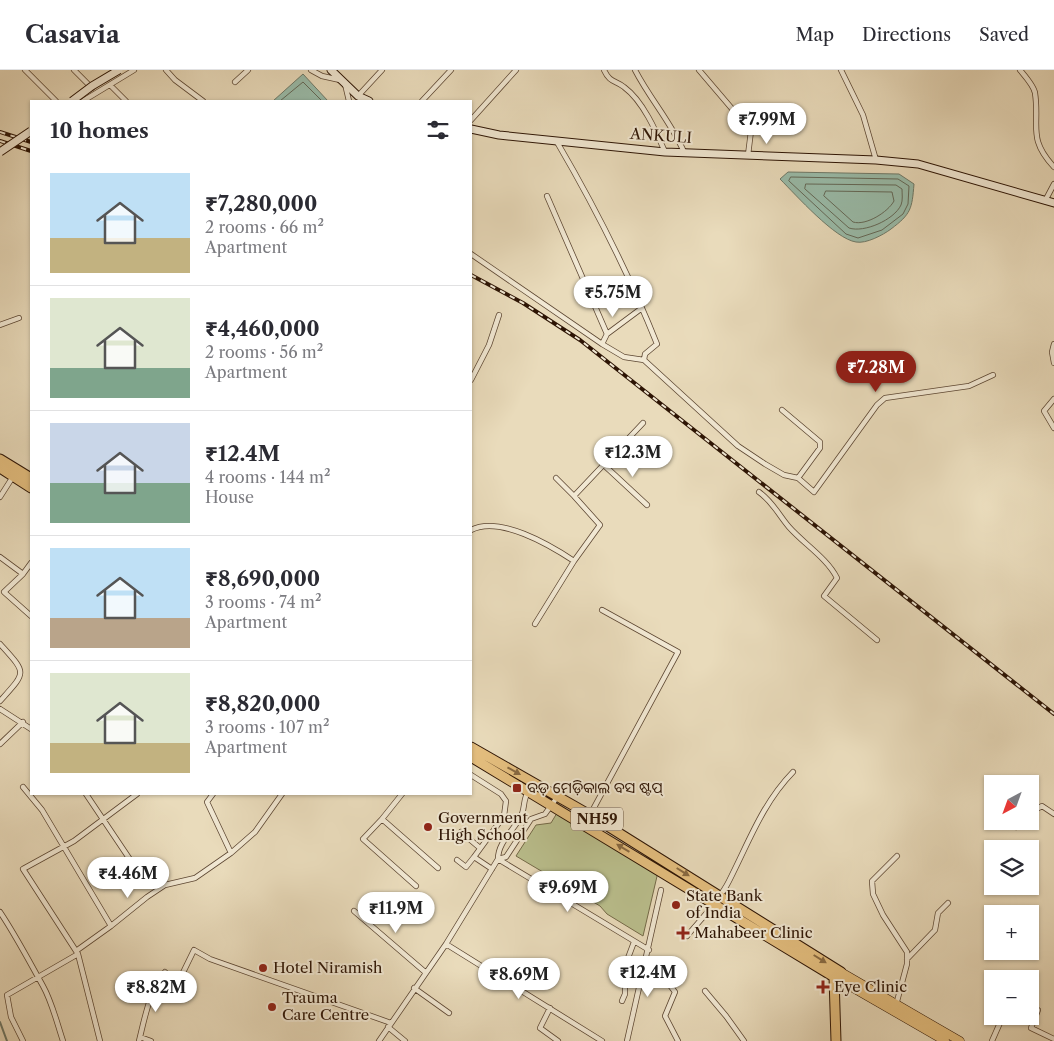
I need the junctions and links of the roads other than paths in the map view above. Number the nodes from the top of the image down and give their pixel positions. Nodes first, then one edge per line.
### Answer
1 (25, 70) edge
2 (74, 70) edge
3 (119, 70) edge
4 (134, 70) edge
5 (166, 70) edge
6 (248, 70) edge
7 (311, 70) edge
8 (331, 70) edge
9 (337, 70) edge
10 (382, 70) edge
11 (451, 70) edge
12 (516, 70) edge
13 (604, 70) edge
14 (636, 70) edge
15 (699, 70) edge
16 (841, 70) edge
17 (1020, 70) edge
18 (235, 82) dead end
19 (343, 82) junction
20 (110, 85) junction
21 (97, 92) junction
22 (358, 96) junction
23 (55, 100) edge
24 (74, 100) edge
25 (85, 100) edge
26 (125, 100) edge
27 (202, 100) edge
28 (348, 100) edge
29 (367, 100) edge
30 (423, 100) edge
31 (472, 119) edge
32 (472, 129) edge
33 (30, 132) edge
34 (557, 142) junction
35 (0, 152) edge
36 (665, 152) junction
37 (684, 152) junction
38 (748, 155) junction
39 (876, 160) junction
40 (1054, 167) edge
41 (1054, 184) edge
42 (547, 196) dead end
43 (1045, 202) junction
44 (1054, 203) edge
45 (472, 255) edge
46 (642, 308) junction
47 (499, 314) dead end
48 (19, 318) dead end
49 (0, 325) edge
50 (607, 334) junction
51 (602, 344) junction
52 (1054, 344) edge
53 (644, 360) junction
54 (1054, 362) edge
55 (473, 372) edge
56 (993, 375) dead end
57 (1054, 400) edge
58 (782, 410) dead end
59 (644, 423) dead end
60 (1054, 428) edge
61 (0, 459) edge
62 (605, 466) junction
63 (0, 468) edge
64 (15, 473) junction
65 (30, 478) edge
66 (556, 478) dead end
67 (798, 478) junction
68 (30, 487) edge
69 (759, 492) dead end
70 (574, 496) junction
71 (0, 497) edge
72 (647, 505) dead end
73 (472, 529) edge
74 (0, 557) edge
75 (574, 561) junction
76 (30, 564) edge
77 (23, 574) junction
78 (602, 610) dead end
79 (30, 615) edge
80 (535, 624) dead end
81 (877, 640) dead end
82 (0, 644) edge
83 (0, 701) edge
84 (0, 709) edge
85 (23, 722) junction
86 (30, 728) edge
87 (0, 744) edge
88 (472, 748) edge
89 (472, 758) edge
90 (793, 772) dead end
91 (472, 777) edge
92 (534, 782) junction
93 (23, 787) dead end
94 (529, 791) junction
95 (87, 795) edge
96 (136, 795) edge
97 (212, 795) edge
98 (281, 795) edge
99 (401, 795) edge
100 (558, 796) junction
101 (552, 805) junction
102 (1039, 808) edge
103 (1054, 814) edge
104 (590, 815) junction
105 (105, 818) junction
106 (382, 819) junction
107 (461, 832) dead end
108 (62, 848) junction
109 (480, 848) junction
110 (231, 853) junction
111 (898, 856) dead end
112 (474, 857) junction
113 (498, 859) junction
114 (457, 860) dead end
115 (667, 862) junction
116 (133, 864) dead end
117 (438, 868) dead end
118 (492, 869) junction
119 (665, 873) junction
120 (416, 886) dead end
121 (661, 890) dead end
122 (720, 895) junction
123 (948, 903) dead end
124 (713, 904) junction
125 (354, 911) dead end
126 (0, 912) edge
127 (111, 926) junction
128 (687, 936) dead end
129 (634, 942) junction
130 (446, 944) junction
131 (649, 950) junction
132 (77, 952) junction
133 (907, 959) junction
134 (646, 961) junction
135 (165, 972) dead end
136 (425, 972) junction
137 (838, 975) junction
138 (37, 977) junction
139 (414, 988) junction
140 (175, 989) dead end
141 (704, 991) dead end
142 (622, 1000) dead end
143 (550, 1008) junction
144 (895, 1009) junction
145 (449, 1013) dead end
146 (390, 1025) junction
147 (999, 1025) edge
148 (1032, 1025) edge
149 (139, 1039) edge
150 (1054, 1039) edge
151 (23, 1041) edge
152 (63, 1041) edge
153 (100, 1041) edge
154 (151, 1041) edge
155 (379, 1041) edge
156 (405, 1041) edge
157 (558, 1041) edge
158 (601, 1041) edge
159 (627, 1041) edge
160 (678, 1041) edge
161 (744, 1041) edge
162 (836, 1041) edge
163 (945, 1041) edge
164 (960, 1041) edge
165 (992, 1041) edge

1 - 23 street
2 - 21 street
3 - 24 main road, bridge
4 - 20 street
5 - 27 street
6 - 18 street
7 - 19 street
8 - 19 main road
9 - 19 main road
10 - 22 street
11 - 30 street
12 - 31 street
13 - 36 street
14 - 37 street
15 - 38 street
16 - 39 street
17 - 40 street
19 - 22 main road
19 - 28 street
20 - 21 street
20 - 26 street
21 - 25 street
22 - 29 main road
32 - 34 main road, ANKULI
33 - 35 main road, bridge
34 - 36 main road, ANKULI
34 - 46 street
36 - 37 main road, ANKULI
37 - 38 main road, ANKULI
38 - 39 main road, ANKULI
39 - 43 main road, ANKULI
41 - 43 street
42 - 50 street
43 - 44 main road, ANKULI
45 - 51 street
46 - 50 street
46 - 53 street
47 - 55 street
48 - 49 street
50 - 51 street
51 - 53 street
52 - 54 street
53 - 67 street
56 - 67 street
57 - 60 street
58 - 67 street
59 - 62 street
61 - 64 highway
62 - 70 street
62 - 72 street
63 - 64 highway
64 - 65 highway
64 - 68 highway
64 - 71 street
66 - 70 street
69 - 81 street
70 - 75 street
73 - 75 street
74 - 77 street
75 - 80 street
76 - 77 street
77 - 79 street
78 - 104 street
82 - 83 street
84 - 85 street
85 - 86 street
85 - 87 street
88 -> 92 highway, NH59
89 - 94 highway
90 - 122 street
91 - 109 street
92 - 94 street
92 - 100 highway, NH59
93 - 108 street
94 - 101 highway
94 - 113 street
95 - 105 street
96 - 105 street
97 - 110 street
98 - 110 street
99 - 106 street
100 - 101 street
100 - 104 highway, NH59
101 - 113 street
119 -> 101 highway
102 - 103 street
104 - 115 highway, NH59
105 - 108 street
105 - 116 street
106 - 117 street
106 - 120 street
107 - 109 street
108 - 127 street
108 - 132 street
109 - 112 street
110 - 127 street
111 - 133 street
112 - 114 street
112 - 118 street
113 - 118 street
113 - 129 street
115 - 119 street
115 -> 122 highway, NH59
118 - 130 street
119 - 124 highway
121 - 131 street
122 - 124 street
122 -> 137 highway, NH59
123 - 133 street
124 - 128 street
124 - 137 highway
125 - 136 street
126 - 138 street
127 - 132 street
129 - 131 street
129 - 142 street
130 - 136 street
130 - 143 street
131 - 134 street
132 - 138 street
132 - 153 street
133 - 144 street
134 - 159 street
134 - 160 street
135 - 149 street
136 - 139 street
137 - 144 main road
137 - 162 highway
138 - 151 street
138 - 152 street
139 - 145 street
139 - 146 street
140 - 146 street
141 - 161 street
143 - 157 street
143 - 158 street
144 - 163 main road
144 - 164 main road
146 - 155 street
146 - 156 street
147 - 165 street
148 - 150 street
149 - 154 street

